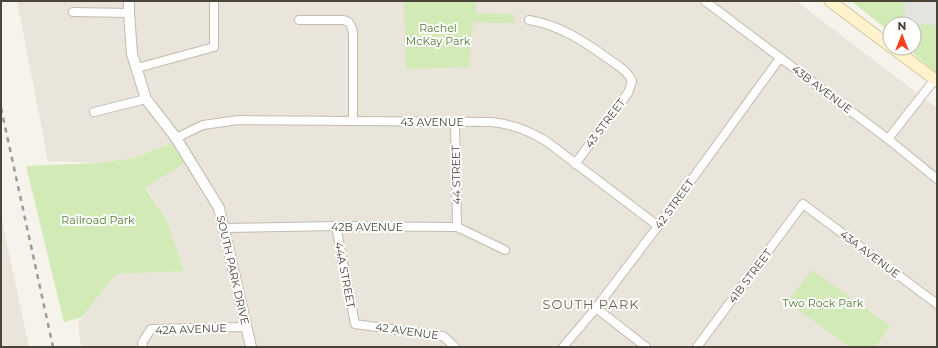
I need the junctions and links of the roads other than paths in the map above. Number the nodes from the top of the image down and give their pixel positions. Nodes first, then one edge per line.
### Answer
1 (129, 1) edge
2 (214, 1) edge
3 (705, 1) edge
4 (830, 1) edge
5 (73, 12) dead end
6 (128, 13) junction
7 (299, 20) dead end
8 (529, 20) dead end
9 (882, 40) edge
10 (904, 56) edge
11 (780, 58) junction
12 (137, 68) junction
13 (936, 80) edge
14 (146, 99) junction
15 (94, 112) dead end
16 (353, 121) junction
17 (456, 122) junction
18 (176, 138) junction
19 (888, 138) junction
20 (575, 164) junction
21 (937, 179) edge
22 (804, 204) joint
23 (336, 226) junction
24 (658, 226) junction
25 (224, 228) junction
26 (457, 228) junction
27 (505, 250) dead end
28 (937, 304) edge
29 (596, 308) junction
30 (355, 324) joint
31 (246, 327) junction
32 (143, 345) edge
33 (251, 347) edge
34 (455, 347) edge
35 (563, 347) edge
36 (646, 347) edge
37 (696, 347) edge

1 - 6 street, SOUTH PARK DRIVE
2 - 12 street
3 - 11 street, 43B AVENUE
4 - 9 main road
5 - 6 street
6 - 12 street, SOUTH PARK DRIVE
7 - 16 street
8 - 20 street, 43 STREET
10 - 13 main road
11 - 19 street, 43B AVENUE
11 - 24 street, 42 STREET
12 - 14 street, SOUTH PARK DRIVE
13 - 19 street
14 - 15 street
14 - 18 street, SOUTH PARK DRIVE
16 - 17 street, 43 AVENUE
16 - 18 street, 43 AVENUE
17 - 20 street, 43 AVENUE
17 - 26 street, 44 STREET
18 - 25 street, SOUTH PARK DRIVE
19 - 21 street, 43B AVENUE
20 - 24 street, 43 AVENUE
22 - 28 street, 43A AVENUE
22 - 37 street, 41B STREET
23 - 25 street, 42B AVENUE
23 - 26 street, 42B AVENUE
23 - 30 street, 44A STREET
24 - 29 street, 42 STREET
25 - 31 street, SOUTH PARK DRIVE
26 - 27 street, 42B AVENUE
29 - 35 street, 42 STREET
29 - 36 street
30 - 34 street, 42 AVENUE
31 - 32 street, 42A AVENUE
31 - 33 street, SOUTH PARK DRIVE

